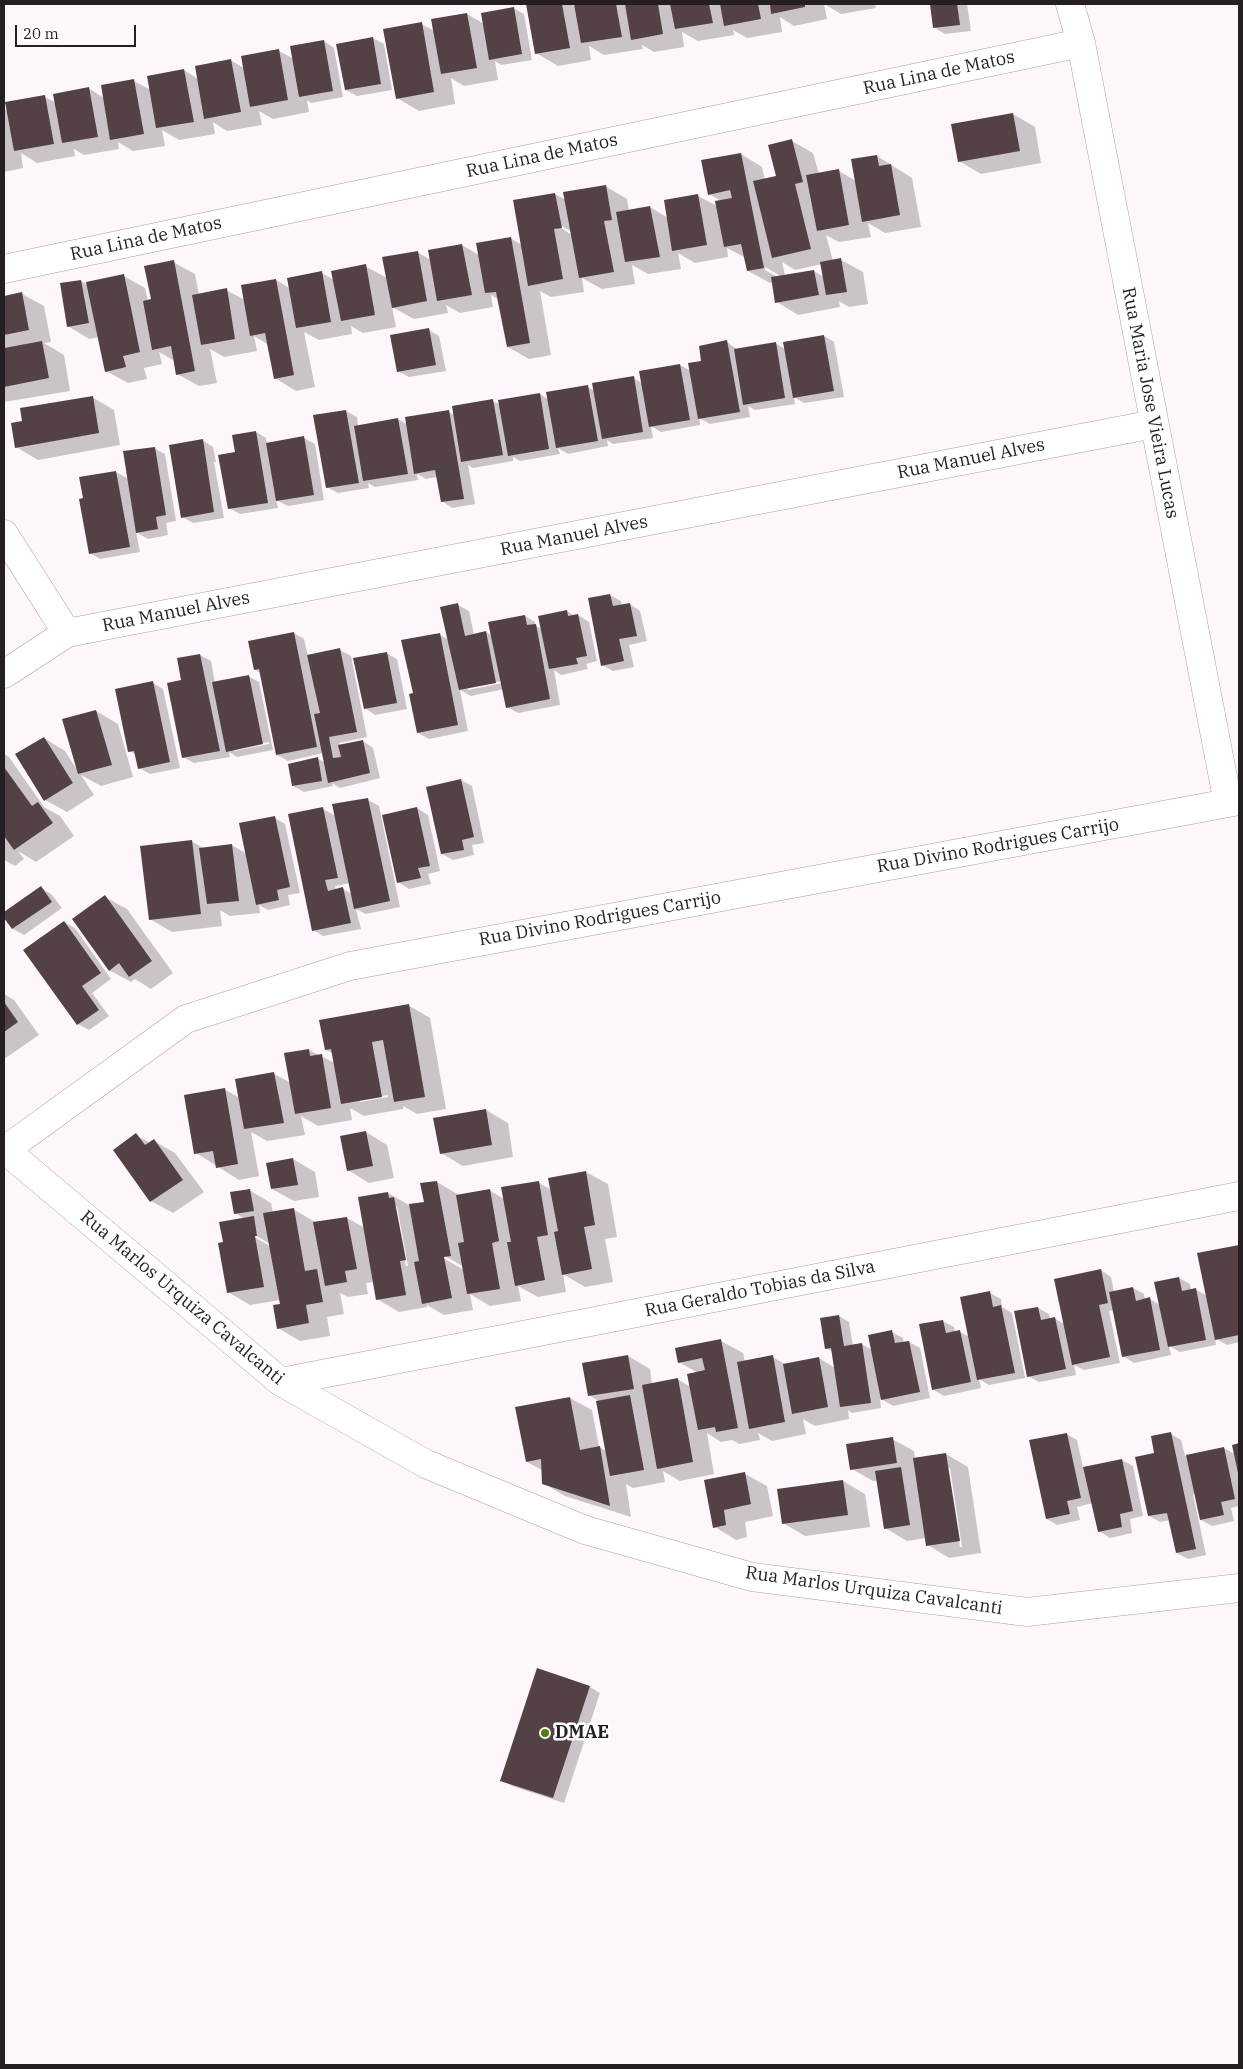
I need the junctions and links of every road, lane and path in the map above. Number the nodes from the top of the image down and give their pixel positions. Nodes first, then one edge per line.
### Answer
1 (1070, 4) edge
2 (1081, 43) junction
3 (4, 269) edge
4 (1154, 424) junction
5 (4, 534) edge
6 (67, 634) junction
7 (4, 674) edge
8 (1234, 802) edge
9 (4, 1150) edge
10 (1239, 1196) edge
11 (281, 1382) junction
12 (1239, 1588) edge

1 - 2 street, Rua Maria Jose Vieira Lucas
2 - 3 street, Rua Lina de Matos
2 - 4 street, Rua Maria Jose Vieira Lucas
4 - 6 street, Rua Manuel Alves
4 - 8 street, Rua Maria Jose Vieira Lucas
5 - 6 street
6 - 7 street, Rua Manuel Alves
8 - 9 street, Rua Divino Rodrigues Carrijo
9 - 11 street, Rua Marlos Urquiza Cavalcanti
10 - 11 street, Rua Geraldo Tobias da Silva
11 - 12 street, Rua Marlos Urquiza Cavalcanti

